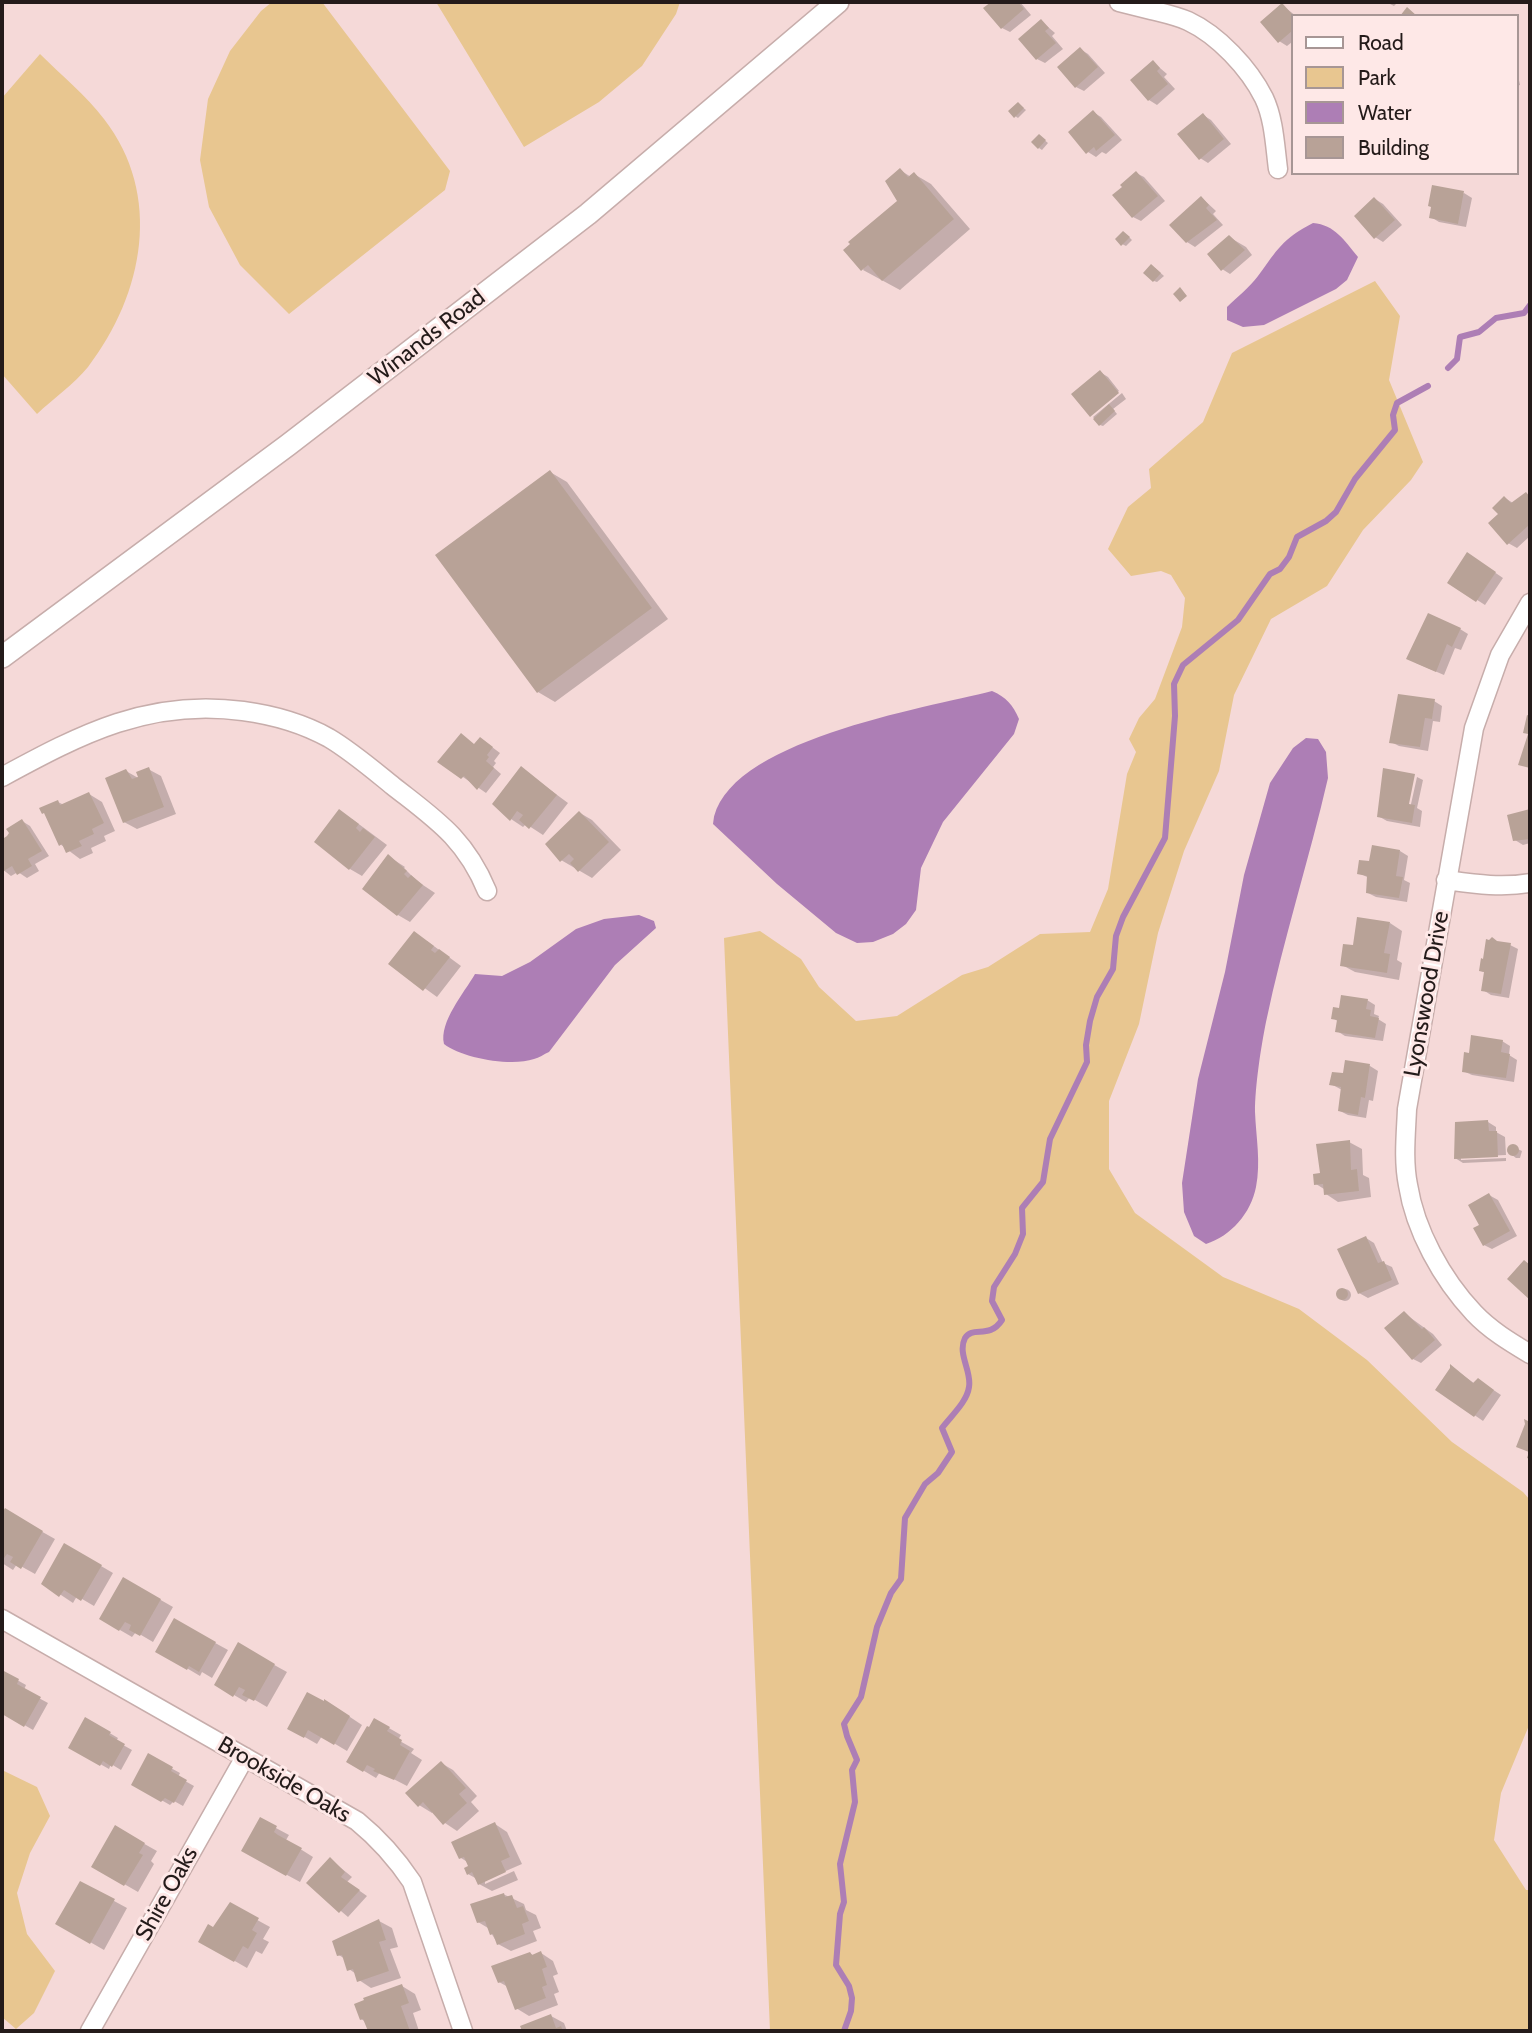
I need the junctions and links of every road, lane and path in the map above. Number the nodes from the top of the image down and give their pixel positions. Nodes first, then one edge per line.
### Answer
1 (838, 2) edge
2 (1119, 2) edge
3 (1152, 6) edge
4 (1278, 169) dead end
5 (1530, 603) edge
6 (2, 657) edge
7 (2, 776) edge
8 (1447, 880) junction
9 (1530, 883) edge
10 (487, 891) dead end
11 (1530, 1354) edge
12 (2, 1619) edge
13 (245, 1757) junction
14 (90, 2031) edge
15 (463, 2031) edge

1 - 6 street, Winands Road
2 - 3 street
3 - 4 street
5 - 8 street, Lyonswood Drive
7 - 10 street
8 - 9 street
8 - 11 street, Lyonswood Drive
12 - 13 street, Brookside Oaks
13 - 14 street, Shire Oaks
13 - 15 street, Brookside Oaks

